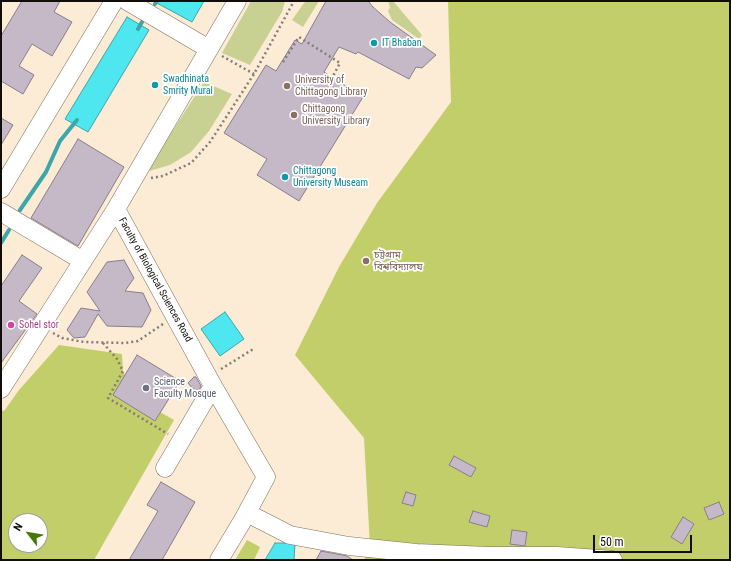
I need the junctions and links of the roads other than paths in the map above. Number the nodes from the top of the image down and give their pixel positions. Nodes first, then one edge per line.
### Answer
1 (114, 1) edge
2 (127, 1) edge
3 (237, 1) edge
4 (209, 49) junction
5 (1, 189) edge
6 (116, 209) junction
7 (1, 212) edge
8 (83, 261) junction
9 (211, 382) junction
10 (1, 389) edge
11 (165, 468) dead end
12 (247, 513) junction
13 (219, 560) edge
14 (613, 560) edge

1 - 5 street
2 - 4 street
3 - 4 street, Faculty of Biological Sciences Road
4 - 6 street, Faculty of Biological Sciences Road
6 - 8 street
6 - 9 street, Faculty of Biological Sciences Road
7 - 8 street
8 - 10 street
9 - 11 street
9 - 12 street, Faculty of Biological Sciences Road
12 - 13 street, Faculty of Biological Sciences Road
12 - 14 street

